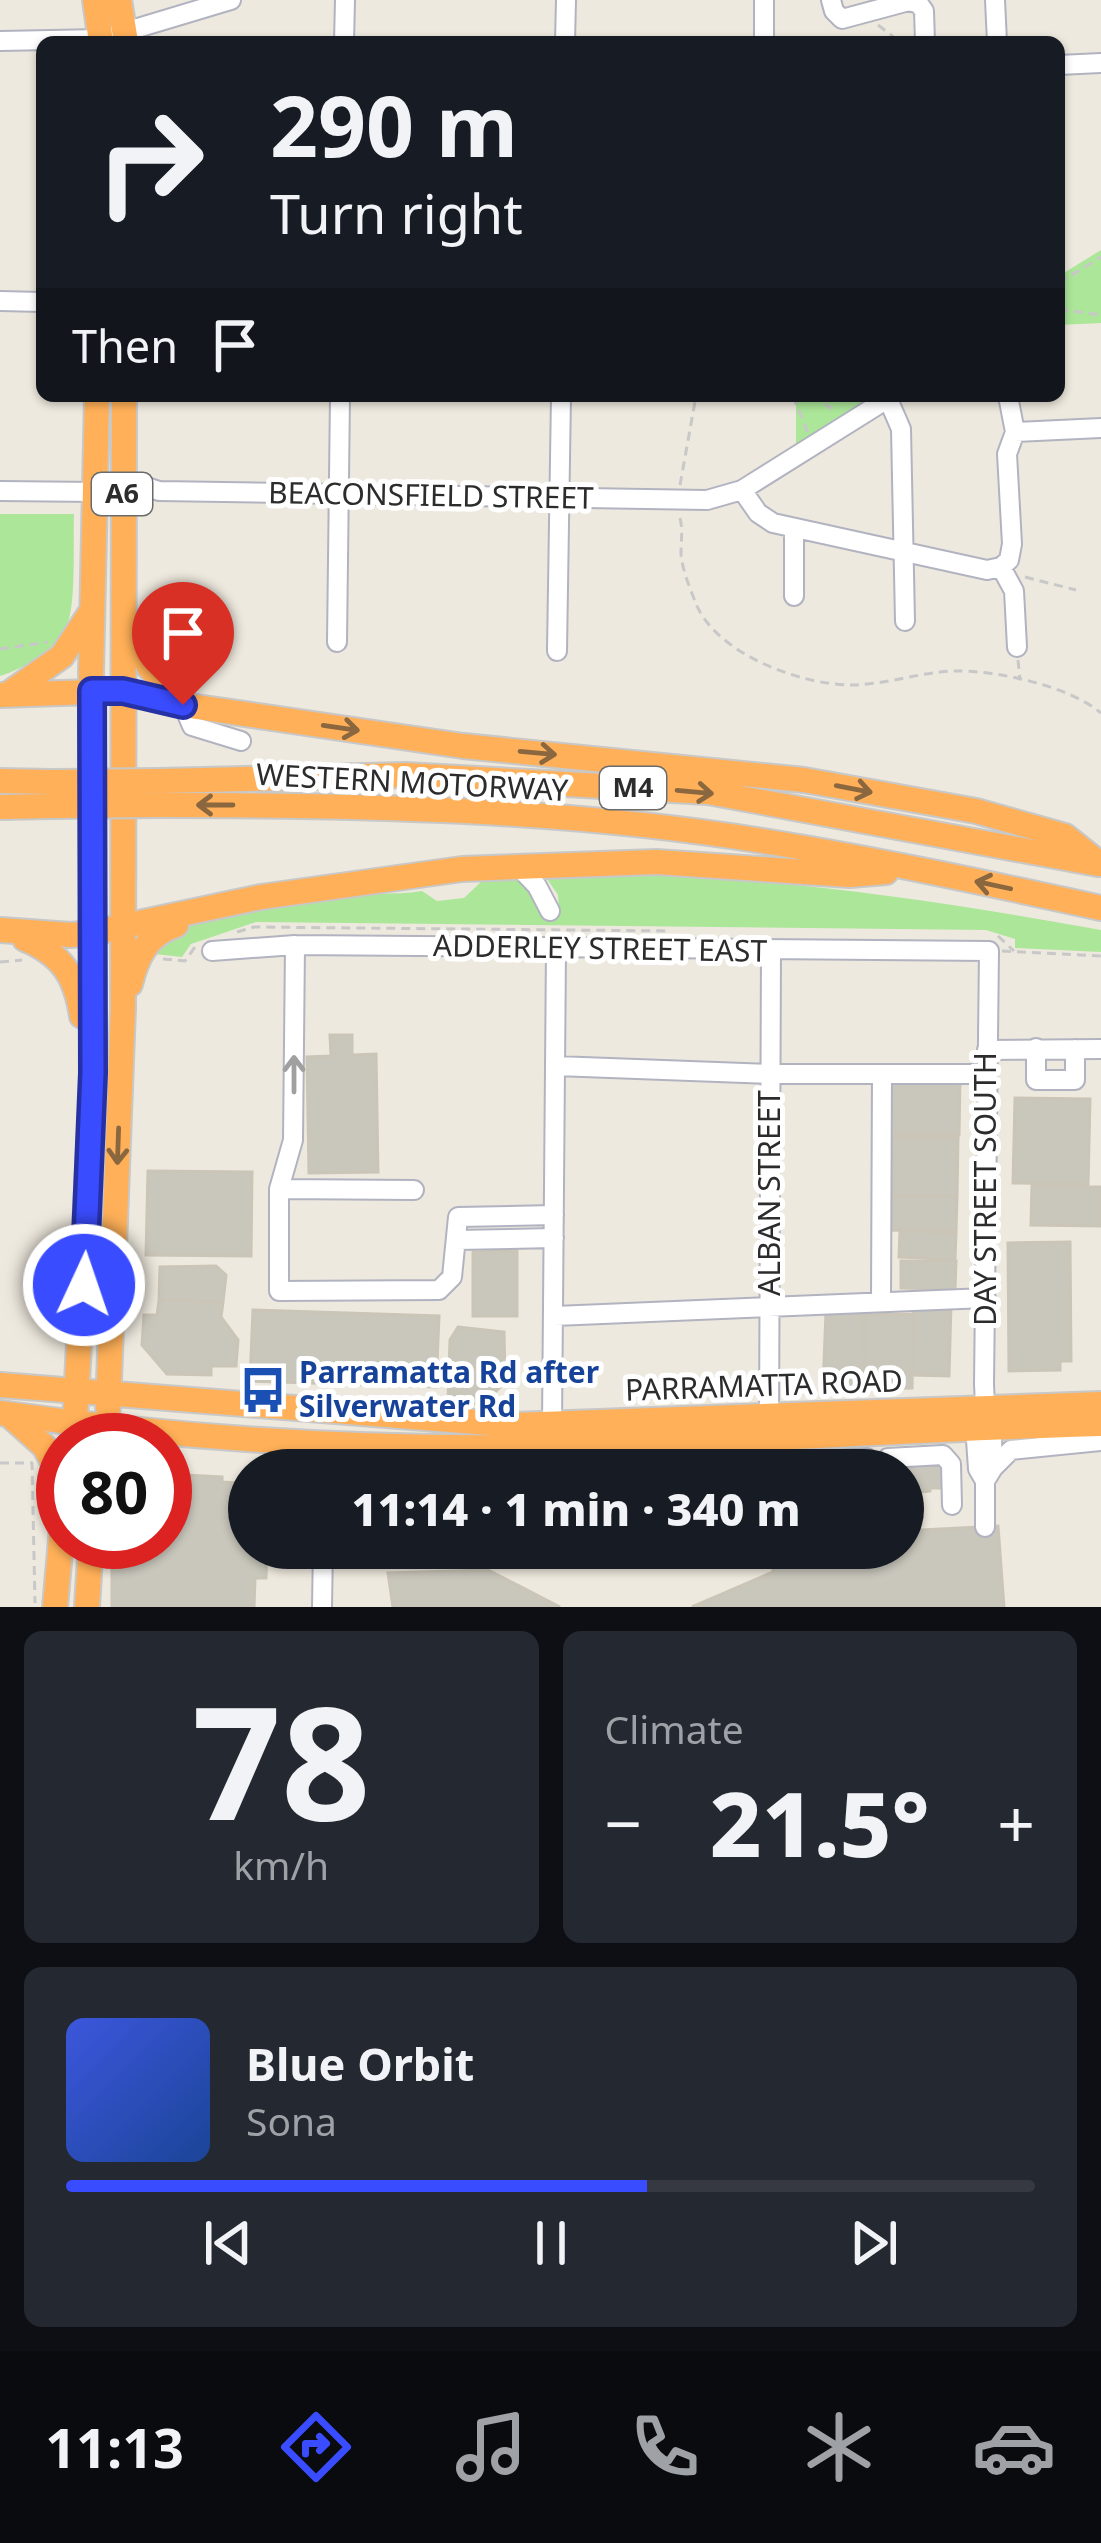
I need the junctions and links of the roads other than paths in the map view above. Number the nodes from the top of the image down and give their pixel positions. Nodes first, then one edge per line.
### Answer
1 (95, 0) edge
2 (118, 0) edge
3 (231, 0) edge
4 (345, 0) edge
5 (566, 0) edge
6 (764, 0) edge
7 (831, 0) edge
8 (995, 0) edge
9 (112, 36) edge
10 (113, 36) edge
11 (119, 36) edge
12 (344, 36) edge
13 (565, 36) edge
14 (764, 36) edge
15 (925, 36) edge
16 (997, 36) edge
17 (36, 40) edge
18 (0, 41) edge
19 (1101, 63) edge
20 (1065, 65) edge
21 (0, 301) edge
22 (36, 302) edge
23 (97, 402) edge
24 (124, 402) edge
25 (340, 402) edge
26 (561, 402) edge
27 (882, 402) edge
28 (892, 402) edge
29 (1009, 402) edge
30 (1101, 428) edge
31 (1015, 431) junction
32 (123, 472) junction
33 (742, 490) junction
34 (0, 491) edge
35 (97, 492) junction
36 (339, 495) junction
37 (560, 497) junction
38 (794, 528) junction
39 (901, 551) junction
40 (1004, 571) junction
41 (122, 593) junction
42 (794, 596) dead end
43 (94, 609) junction
44 (905, 621) dead end
45 (337, 642) dead end
46 (557, 651) dead end
47 (1017, 654) road end
48 (92, 691) junction
49 (123, 691) junction
50 (5, 694) edge
51 (183, 705) junction
52 (241, 741) dead end
53 (0, 782) edge
54 (159, 793) junction
55 (52, 794) junction
56 (0, 807) edge
57 (1101, 864) edge
58 (518, 866) junction
59 (916, 870) junction
60 (389, 878) junction
61 (1101, 908) edge
62 (550, 911) dead end
63 (122, 928) junction
64 (1, 930) edge
65 (92, 933) junction
66 (295, 945) junction
67 (556, 949) junction
68 (212, 951) dead end
69 (771, 951) junction
70 (988, 951) joint
71 (121, 1042) junction
72 (1036, 1048) junction
73 (1075, 1048) junction
74 (1101, 1049) edge
75 (987, 1050) junction
76 (556, 1066) junction
77 (771, 1074) junction
78 (987, 1074) junction
79 (882, 1075) junction
80 (92, 1114) junction
81 (279, 1189) junction
82 (414, 1190) dead end
83 (554, 1215) junction
84 (554, 1238) junction
85 (456, 1240) junction
86 (986, 1298) junction
87 (880, 1302) junction
88 (769, 1306) junction
89 (555, 1316) junction
90 (0, 1385) edge
91 (79, 1392) junction
92 (109, 1394) junction
93 (1101, 1404) edge
94 (77, 1413) edge
95 (108, 1413) edge
96 (4, 1414) edge
97 (986, 1417) junction
98 (36, 1422) edge
99 (1101, 1424) edge
100 (552, 1425) junction
101 (769, 1426) junction
102 (192, 1437) edge
103 (36, 1440) edge
104 (1101, 1441) edge
105 (350, 1444) junction
106 (346, 1449) edge
107 (924, 1456) edge
108 (989, 1474) junction
109 (952, 1505) dead end
110 (985, 1527) dead end
111 (58, 1569) edge
112 (90, 1569) edge
113 (323, 1569) edge
114 (55, 1607) edge
115 (87, 1607) edge
116 (322, 1607) edge

1 - 9 highway
2 - 10 highway
3 - 11 street
4 - 12 street
5 - 13 street
6 - 14 street
7 - 15 street
8 - 16 street
17 - 18 street
19 - 20 street
21 - 22 street
23 - 35 highway, A6
24 - 32 highway, A6
25 - 36 street
26 - 37 street
27 - 33 street
28 - 39 street
29 - 31 street
30 - 31 street
31 - 40 street
32 - 36 street, BEACONSFIELD STREET
32 - 41 highway, A6
33 - 37 street, BEACONSFIELD STREET
33 - 38 street
34 - 35 street
35 - 43 highway, A6
36 - 37 street, BEACONSFIELD STREET
36 - 45 street
37 - 46 street
38 - 39 street
38 - 42 street
39 - 40 street
39 - 44 street
40 - 47 street
41 - 49 highway, A6
41 - 51 highway
43 - 48 highway, A6
43 - 50 highway
48 - 49 highway
48 - 50 highway
48 - 65 highway, A6
49 - 51 highway
49 - 63 highway, A6
51 - 52 street
51 -> 57 highway
53 - 55 highway, WESTERN MOTORWAY / M4
54 - 55 highway, WESTERN MOTORWAY / M4, bridge
54 -> 57 highway, WESTERN MOTORWAY / M4
59 -> 54 highway, WESTERN MOTORWAY / M4
55 - 56 highway, WESTERN MOTORWAY / M4
58 - 59 highway
58 - 60 highway
58 - 62 street
61 -> 59 highway, WESTERN MOTORWAY / M4
60 - 63 highway
60 - 71 highway
63 - 65 highway
63 - 71 highway, A6
64 - 65 highway
64 - 80 highway
65 - 80 highway, A6
66 - 67 street, ADDERLEY STREET EAST
66 - 68 street, ADDERLEY STREET EAST
81 -> 66 street
67 - 69 street, ADDERLEY STREET EAST
67 - 76 street
69 - 70 street, ADDERLEY STREET EAST
69 - 77 street, ALBAN STREET
70 - 75 street, DAY STREET SOUTH
71 -> 92 highway, A6
72 - 73 street
72 - 73 street
72 - 75 street
73 - 74 street
75 - 78 street, DAY STREET SOUTH
76 - 77 street
76 - 83 street
77 - 79 street
77 - 88 street, ALBAN STREET
78 - 79 street
78 - 86 street, DAY STREET SOUTH
79 - 87 street
80 - 91 highway, A6
81 - 82 street
81 - 85 street
83 - 84 street
83 - 85 street
84 - 85 street
84 - 89 street
86 - 87 street
86 - 97 street, DAY STREET SOUTH
87 - 88 street
88 - 89 street
88 - 101 street, ALBAN STREET
89 - 100 street
90 - 91 highway, PARRAMATTA ROAD
91 - 92 highway, PARRAMATTA ROAD
91 - 94 highway, A6
92 - 95 highway, A6
92 - 100 highway, PARRAMATTA ROAD
93 - 97 highway, PARRAMATTA ROAD
96 - 98 highway, PARRAMATTA ROAD
96 - 103 highway
97 - 99 highway, PARRAMATTA ROAD
97 - 101 highway, PARRAMATTA ROAD
97 - 108 street, DAY STREET SOUTH
100 - 101 highway, PARRAMATTA ROAD
101 - 105 highway, PARRAMATTA ROAD
102 - 105 highway, PARRAMATTA ROAD
104 - 108 street
105 - 106 street
107 - 109 street
108 - 110 street
111 - 114 highway
112 - 115 highway
113 - 116 street

